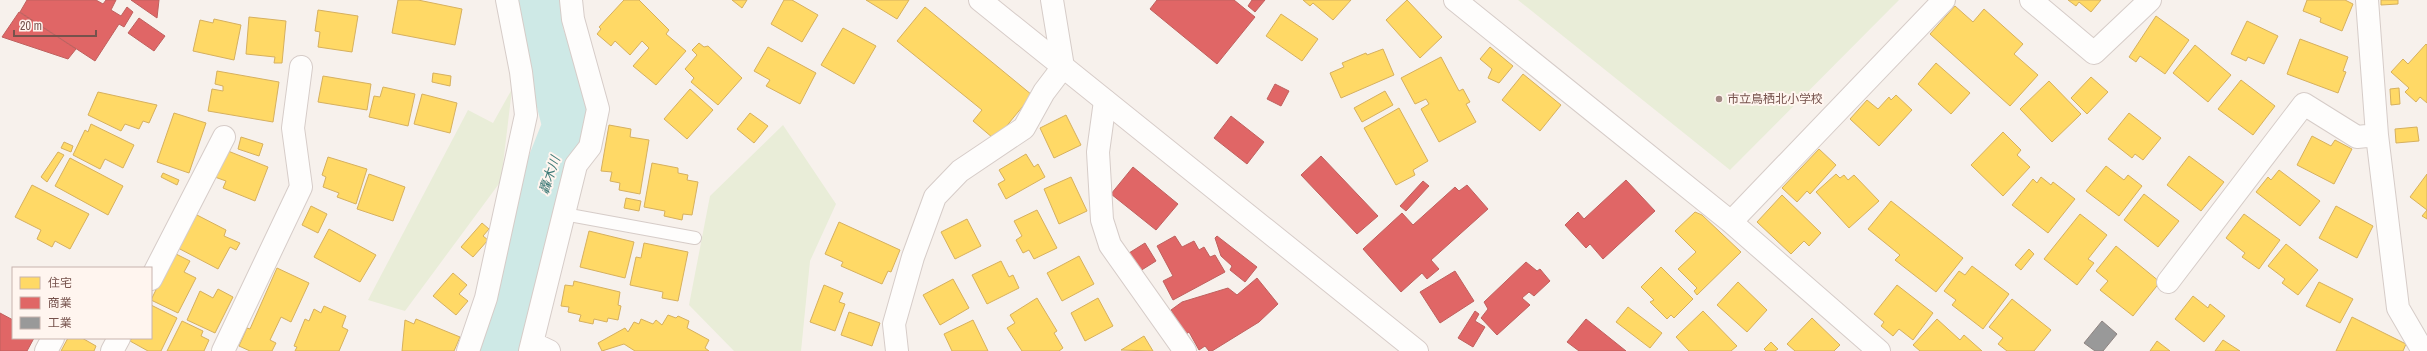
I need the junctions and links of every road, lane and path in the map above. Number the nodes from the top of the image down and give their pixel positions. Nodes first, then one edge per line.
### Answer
1 (507, 0) edge
2 (571, 0) edge
3 (980, 0) edge
4 (1052, 0) edge
5 (1455, 0) edge
6 (1944, 0) edge
7 (2031, 0) edge
8 (2150, 0) edge
9 (2367, 0) edge
10 (301, 67) dead end
11 (1063, 67) junction
12 (1105, 101) junction
13 (2377, 135) junction
14 (224, 137) dead end
15 (564, 214) junction
16 (1732, 222) junction
17 (695, 238) dead end
18 (152, 277) edge
19 (2168, 282) dead end
20 (53, 339) edge
21 (118, 339) edge
22 (537, 348) edge
23 (46, 351) edge
24 (112, 351) edge
25 (223, 351) edge
26 (468, 351) edge
27 (898, 351) edge
28 (1184, 351) edge
29 (1417, 351) edge
30 (1879, 351) edge
31 (2424, 351) edge

1 - 26 street
2 - 15 street
3 - 11 street
4 - 11 street
5 - 16 street
6 - 16 street
7 - 8 street
9 - 13 street
10 - 25 street
11 - 12 street
11 - 27 street
12 - 28 street
12 - 29 street
13 - 19 street
13 - 31 street
14 - 18 street
15 - 17 lane
15 - 22 street
16 - 30 street
20 - 23 street
21 - 24 street

